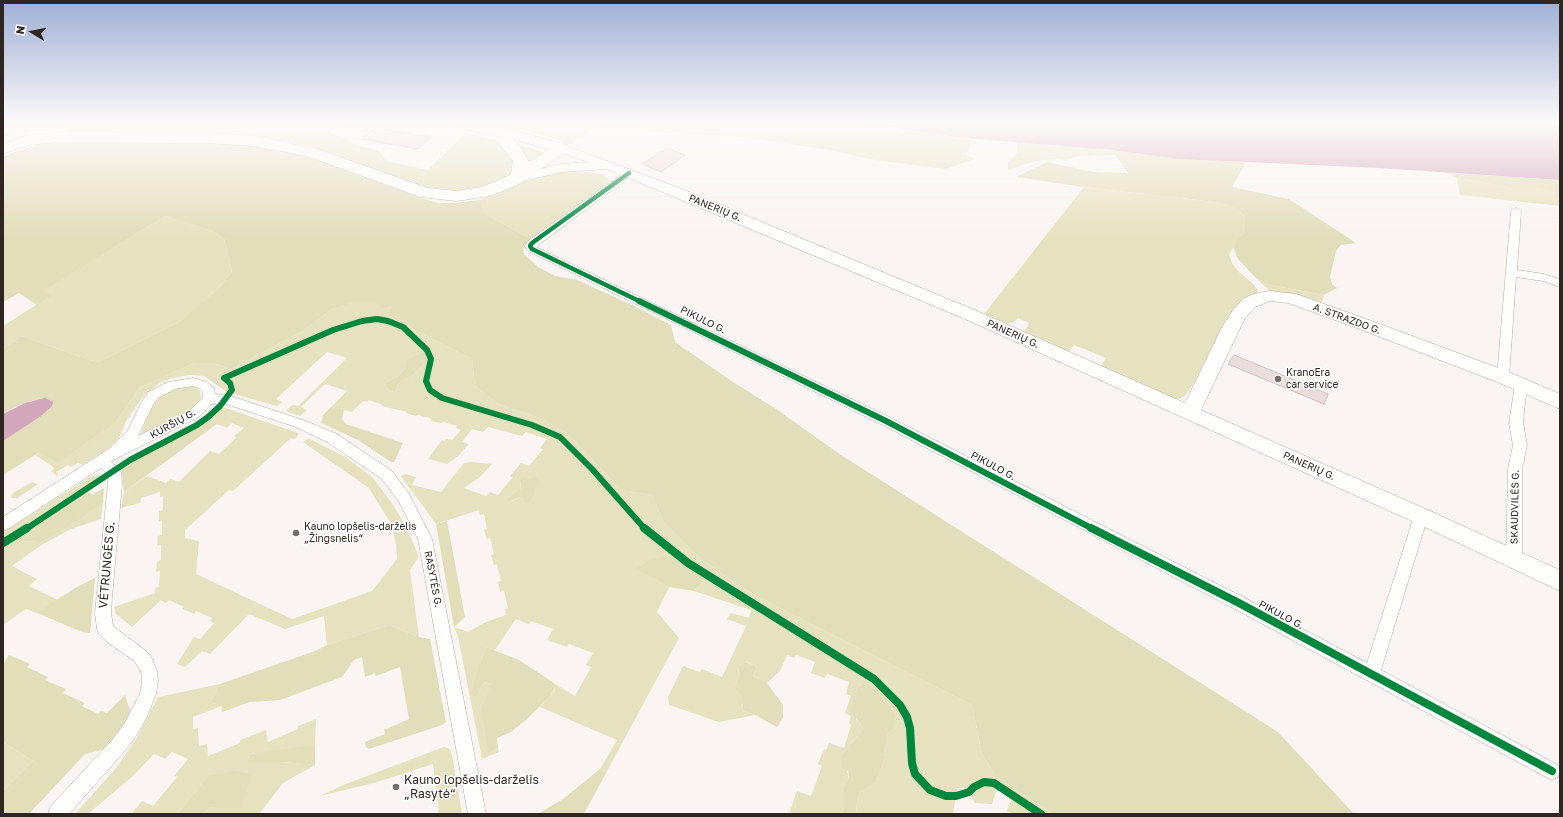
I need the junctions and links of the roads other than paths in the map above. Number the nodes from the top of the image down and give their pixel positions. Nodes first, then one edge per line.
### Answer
1 (337, 161) edge
2 (521, 161) edge
3 (543, 161) edge
4 (598, 161) edge
5 (611, 166) junction
6 (629, 173) junction
7 (518, 178) junction
8 (1516, 211) dead end
9 (1511, 273) junction
10 (1560, 283) edge
11 (1503, 376) junction
12 (1522, 385) junction
13 (209, 399) junction
14 (1560, 402) edge
15 (1190, 413) junction
16 (116, 452) junction
17 (102, 461) junction
18 (1421, 516) junction
19 (3, 525) edge
20 (1514, 559) junction
21 (1560, 581) edge
22 (1372, 676) junction
23 (1552, 770) dead end
24 (57, 814) edge
25 (477, 814) edge

1 - 7 highway
2 - 7 highway
3 - 7 highway
4 - 5 main road, PANERIŲ G.
5 - 6 main road, PANERIŲ G.
5 - 7 main road
6 - 15 main road, PANERIŲ G.
6 - 22 street, PIKULO G.
8 - 9 street
9 - 10 street
9 - 11 street
11 - 12 main road, A. STRAZDO G.
11 - 15 main road, A. STRAZDO G.
12 - 14 main road, A. STRAZDO G.
12 - 20 street, SKAUDVILĖS G.
13 - 16 street, KURŠIŲ G.
13 - 16 street, KURŠIŲ G.
13 - 25 street, RASYTĖS G.
15 - 18 main road, PANERIŲ G.
16 - 17 street, KURŠIŲ G.
17 - 19 street, KURŠIŲ G.
17 - 24 street, VĖTRUNGĖS G.
18 - 20 main road, PANERIŲ G.
18 - 22 street
20 - 21 main road, PANERIŲ G.
22 - 23 street, PIKULO G.

